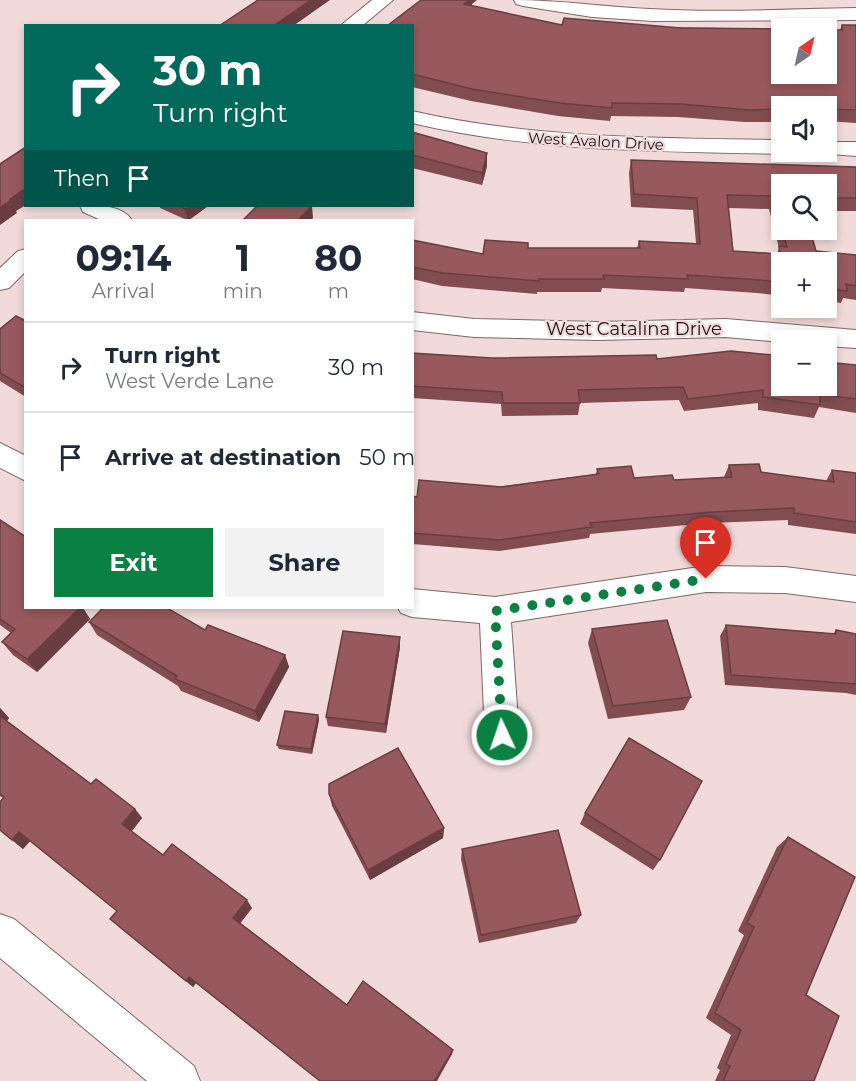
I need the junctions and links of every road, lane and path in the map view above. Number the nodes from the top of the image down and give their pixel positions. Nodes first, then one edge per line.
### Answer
1 (384, 0) edge
2 (523, 0) edge
3 (720, 7) edge
4 (856, 14) edge
5 (352, 24) edge
6 (414, 117) edge
7 (771, 147) edge
8 (837, 148) edge
9 (856, 149) edge
10 (91, 207) edge
11 (94, 207) edge
12 (73, 219) edge
13 (118, 219) edge
14 (24, 259) edge
15 (0, 282) edge
16 (414, 321) edge
17 (856, 339) edge
18 (0, 454) edge
19 (24, 469) edge
20 (856, 589) edge
21 (414, 603) edge
22 (495, 611) junction
23 (502, 735) dead end
24 (0, 933) edge
25 (179, 1081) edge

1 - 5 street
2 - 3 street
3 - 4 street
6 - 7 street, West Avalon Drive
8 - 9 street
10 - 12 street
11 - 13 street
14 - 15 street
16 - 17 street, West Catalina Drive
18 - 19 street
20 - 22 street
21 - 22 street
22 - 23 street
24 - 25 street

